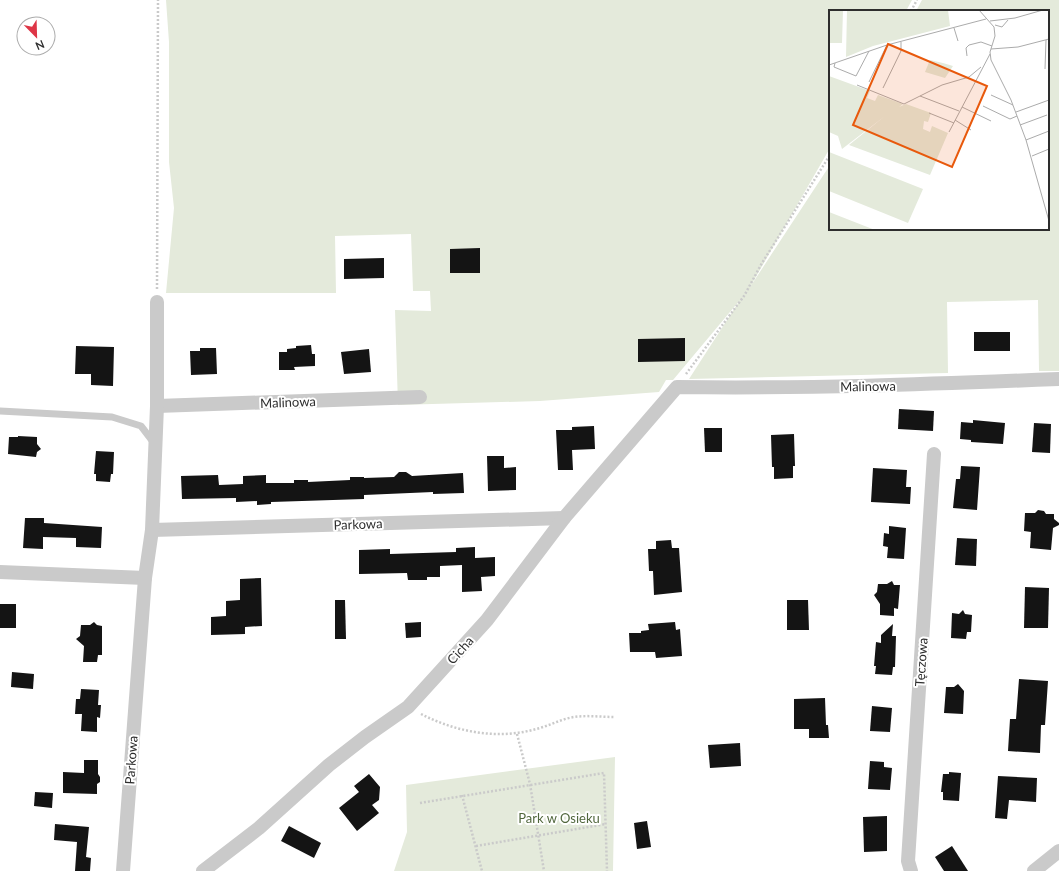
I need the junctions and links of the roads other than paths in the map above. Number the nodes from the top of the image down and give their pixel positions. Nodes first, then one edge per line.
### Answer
1 (157, 302) road end
2 (1059, 379) edge
3 (677, 387) joint
4 (420, 397) dead end
5 (157, 406) junction
6 (0, 410) edge
7 (155, 444) junction
8 (934, 454) dead end
9 (564, 518) junction
10 (152, 530) junction
11 (0, 572) edge
12 (145, 578) junction
13 (1059, 848) edge
14 (1059, 852) edge
15 (123, 871) edge
16 (203, 871) edge
17 (911, 871) edge
18 (1034, 871) edge

1 - 5 street, Parkowa
2 - 3 street, Malinowa
3 - 9 street, Cicha
4 - 5 street, Malinowa
5 - 7 street, Parkowa
6 - 7 lane
7 - 10 street, Parkowa
8 - 17 street, Tęczowa
9 - 10 street, Parkowa
9 - 16 street, Cicha
10 - 12 street, Parkowa
11 - 12 street
12 - 15 street, Parkowa
13 - 14 street
14 - 18 street

